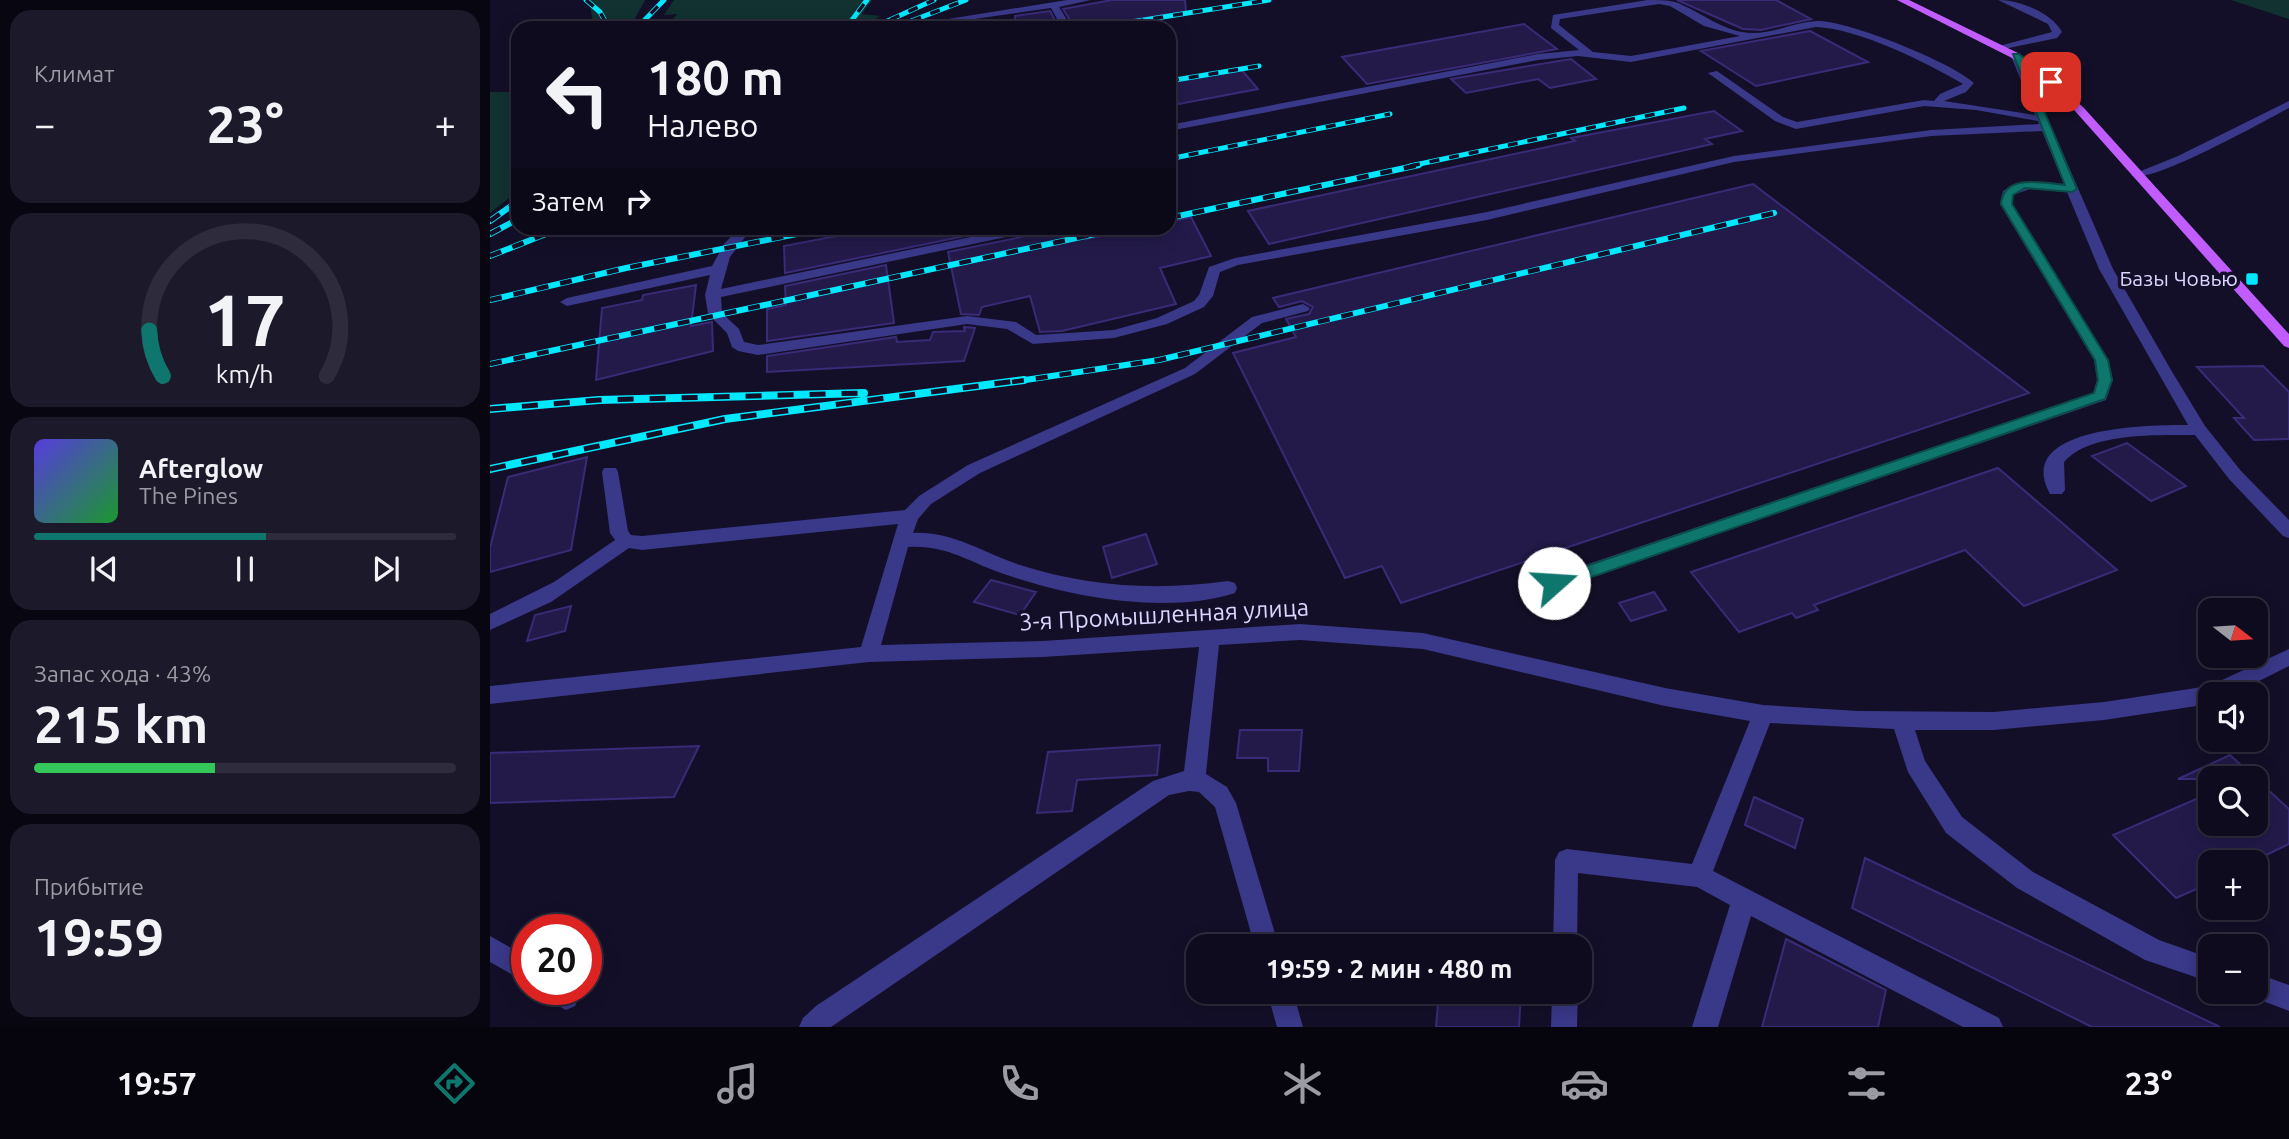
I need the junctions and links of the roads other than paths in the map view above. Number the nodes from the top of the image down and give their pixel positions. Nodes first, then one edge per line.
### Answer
1 (1086, 0) edge
2 (1902, 0) edge
3 (2003, 0) edge
4 (1055, 5) junction
5 (947, 20) dead end
6 (1063, 21) edge
7 (1753, 36) junction
8 (2002, 48) junction
9 (1591, 55) junction
10 (2016, 56) junction
11 (1713, 74) dead end
12 (1938, 103) junction
13 (2289, 104) edge
14 (2045, 123) junction
15 (1176, 127) edge
16 (2137, 175) junction
17 (2072, 189) junction
18 (739, 235) edge
19 (997, 235) edge
20 (717, 269) junction
21 (712, 295) junction
22 (567, 302) dead end
23 (1303, 308) dead end
24 (2289, 343) edge
25 (2199, 430) junction
26 (610, 472) dead end
27 (2056, 490) dead end
28 (910, 516) junction
29 (2289, 531) edge
30 (901, 540) junction
31 (626, 541) junction
32 (1554, 583) dead end
33 (1228, 588) dead end
34 (490, 622) edge
35 (1210, 636) junction
36 (869, 654) junction
37 (2289, 657) edge
38 (2237, 682) edge
39 (490, 695) edge
40 (2198, 697) edge
41 (1763, 714) junction
42 (1900, 720) junction
43 (1194, 780) junction
44 (1699, 876) junction
45 (1744, 898) junction
46 (1263, 934) edge
47 (1565, 934) edge
48 (490, 947) edge
49 (511, 961) edge
50 (2198, 966) edge
51 (2268, 990) edge
52 (2289, 998) edge
53 (1283, 1004) edge
54 (1564, 1004) edge
55 (812, 1027) edge
56 (1290, 1027) edge
57 (1564, 1027) edge
58 (1705, 1027) edge
59 (1990, 1027) edge

1 - 4 street
2 - 8 main road
3 - 8 street
4 - 5 street
4 - 6 street
7 - 9 street
7 - 9 street
7 - 12 street
8 - 10 main road
9 - 15 street
10 - 14 street
10 - 16 main road
11 - 12 street
12 - 14 street
13 - 16 street
14 - 17 street
14 - 21 street
16 - 24 main road
17 - 25 street
17 - 32 street
18 - 20 street
19 - 21 street
20 - 21 street
20 - 22 street
23 - 28 street
25 - 27 street
25 - 29 street
26 - 31 street
28 - 30 street
28 - 31 street
30 - 33 street
30 - 36 street
31 - 34 street
35 - 36 street, 3-я Промышленная улица
35 - 41 street, 3-я Промышленная улица
35 - 43 street
36 - 39 street, 3-я Промышленная улица
37 - 38 street, 3-я Промышленная улица
40 - 42 street, 3-я Промышленная улица
41 - 42 street, 3-я Промышленная улица
41 - 44 street
42 - 50 street
43 - 46 street
43 - 55 street
44 - 45 street
44 - 47 street
45 - 58 street
45 - 59 street
48 - 49 street
51 - 52 street
53 - 56 street
54 - 57 street

